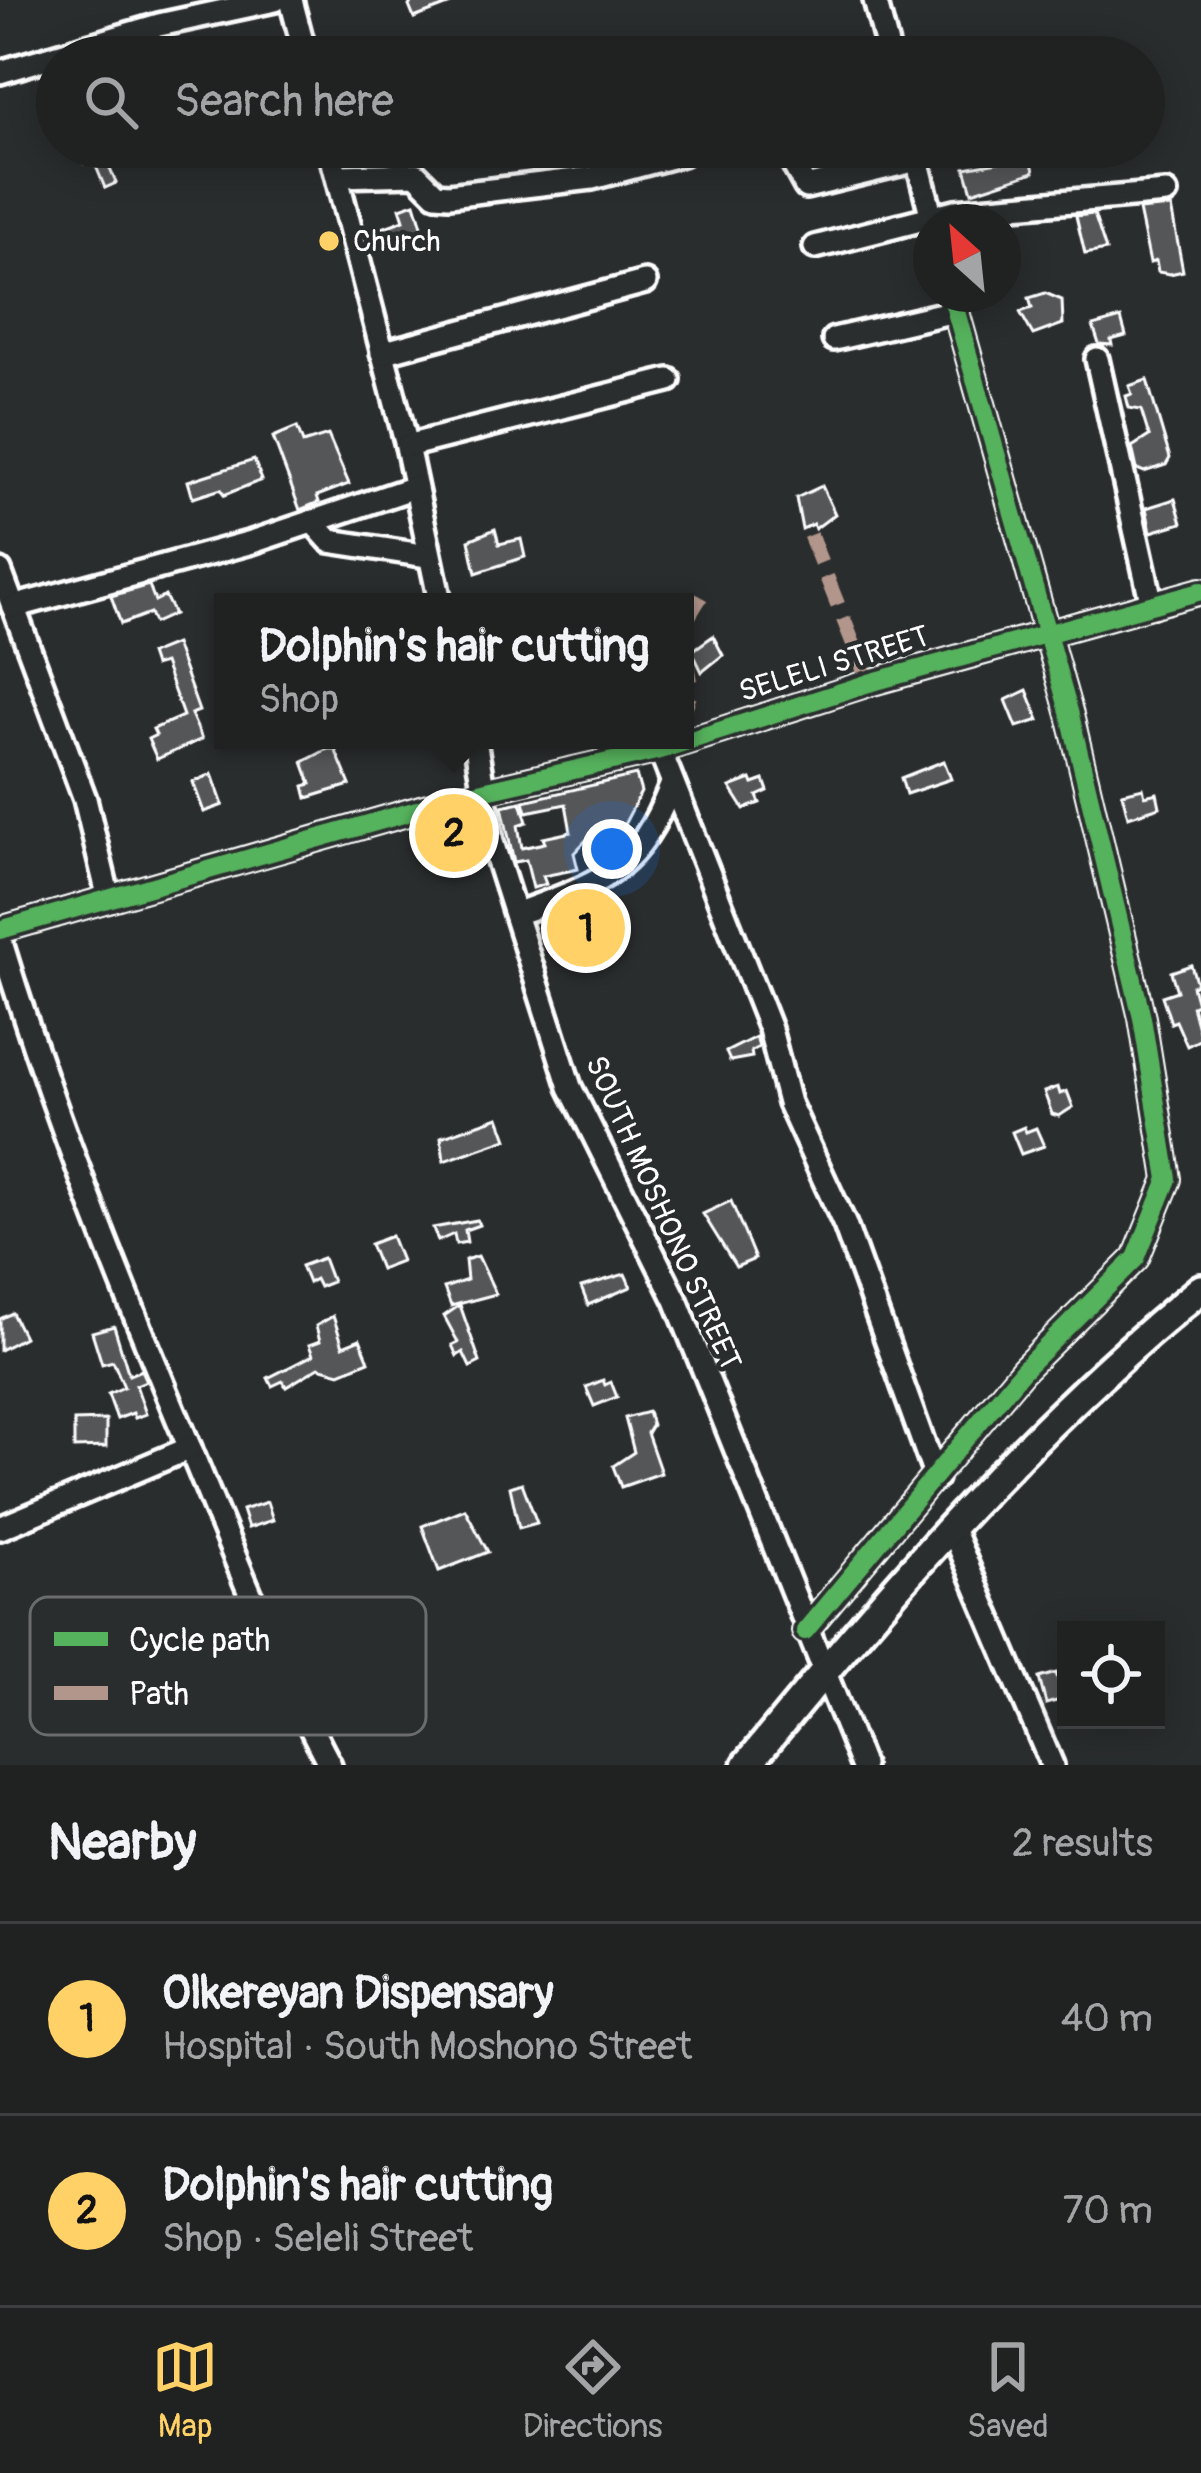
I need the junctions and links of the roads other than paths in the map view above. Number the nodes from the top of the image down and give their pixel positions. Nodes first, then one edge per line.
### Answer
1 (275, 0) edge
2 (291, 0) edge
3 (875, 0) edge
4 (122, 36) edge
5 (300, 36) edge
6 (884, 36) edge
7 (36, 61) edge
8 (0, 72) edge
9 (335, 168) edge
10 (630, 168) edge
11 (796, 168) edge
12 (867, 168) edge
13 (919, 168) edge
14 (337, 176) junction
15 (1166, 193) dead end
16 (929, 204) edge
17 (1021, 209) edge
18 (913, 224) edge
19 (814, 247) dead end
20 (645, 282) dead end
21 (921, 312) edge
22 (956, 312) edge
23 (834, 339) dead end
24 (382, 352) junction
25 (1096, 358) dead end
26 (669, 380) dead end
27 (407, 446) junction
28 (415, 487) junction
29 (312, 521) junction
30 (428, 556) junction
31 (0, 571) edge
32 (1201, 591) edge
33 (438, 593) edge
34 (1152, 605) junction
35 (13, 607) junction
36 (1045, 634) junction
37 (694, 740) edge
38 (477, 749) edge
39 (663, 749) edge
40 (660, 750) junction
41 (671, 786) junction
42 (487, 790) junction
43 (108, 895) junction
44 (516, 914) junction
45 (0, 930) edge
46 (0, 940) edge
47 (1201, 1288) edge
48 (190, 1448) junction
49 (936, 1478) junction
50 (0, 1528) edge
51 (952, 1529) junction
52 (250, 1597) edge
53 (805, 1631) junction
54 (822, 1674) junction
55 (315, 1735) edge
56 (330, 1765) edge
57 (747, 1765) edge
58 (862, 1765) edge
59 (1052, 1765) edge

1 - 4 street
2 - 5 street
3 - 6 street
7 - 8 street
9 - 14 street
10 - 14 street
11 - 12 street
13 - 16 street
14 - 24 street
15 - 17 street
18 - 19 street
20 - 24 street
21 - 23 street
22 - 36 street
24 - 27 street
25 - 34 street
26 - 27 street
27 - 28 street
28 - 29 street
28 - 30 street
29 - 30 street
29 - 35 street
30 - 33 street
31 - 35 street
32 - 34 street, SELELI STREET
34 - 36 street, SELELI STREET
35 - 43 street
36 - 37 street, SELELI STREET
36 - 49 street
38 - 42 street, SOUTH MOSHONO STREET
39 - 40 street, SELELI STREET
40 - 41 street
40 - 42 street, SELELI STREET
41 - 44 street
41 - 49 street
42 - 43 street, SELELI STREET
42 - 44 street, SOUTH MOSHONO STREET
43 - 45 street, SELELI STREET
44 - 53 street, SOUTH MOSHONO STREET
46 - 48 street
47 - 51 main road
48 - 50 street
48 - 52 street
49 - 53 street
51 - 54 main road
51 - 59 street
53 - 54 street, SOUTH MOSHONO STREET
54 - 57 main road
54 - 58 street, SOUTH MOSHONO STREET
55 - 56 street

